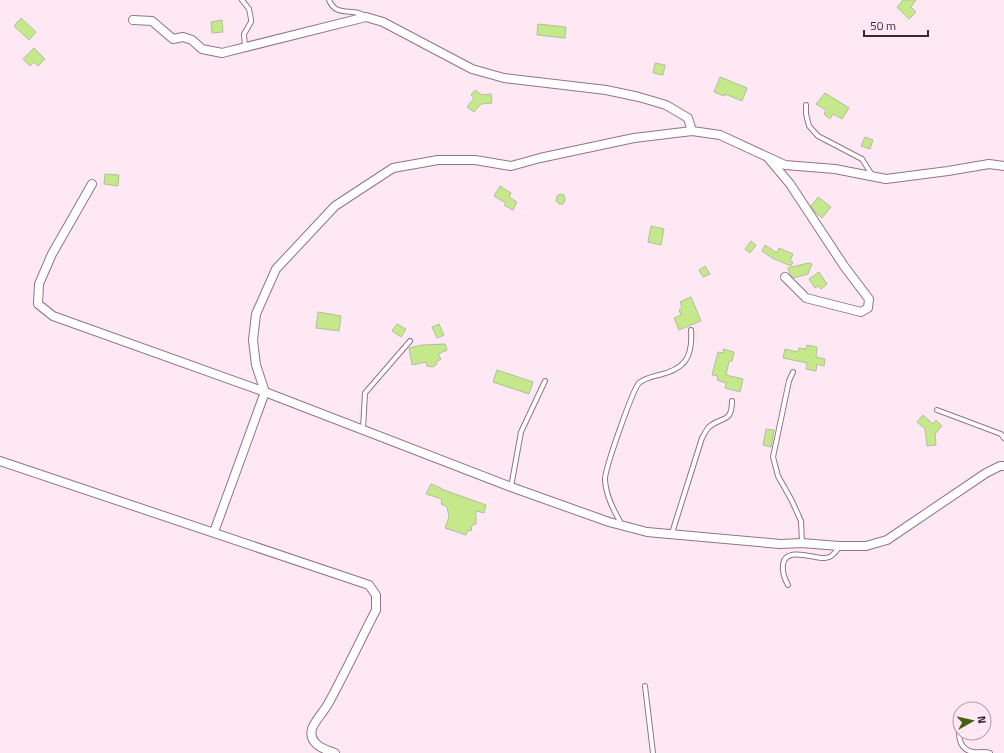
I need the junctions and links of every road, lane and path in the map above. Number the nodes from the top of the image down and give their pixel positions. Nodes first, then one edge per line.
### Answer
1 (242, 0) edge
2 (329, 0) edge
3 (366, 17) junction
4 (133, 20) dead end
5 (245, 47) junction
6 (806, 105) dead end
7 (692, 131) junction
8 (767, 157) junction
9 (1004, 166) edge
10 (873, 176) junction
11 (92, 184) dead end
12 (785, 277) dead end
13 (692, 330) dead end
14 (410, 341) dead end
15 (793, 372) dead end
16 (545, 380) dead end
17 (265, 392) junction
18 (732, 401) dead end
19 (937, 410) dead end
20 (363, 429) junction
21 (1004, 438) edge
22 (0, 460) edge
23 (1004, 466) edge
24 (511, 487) junction
25 (622, 526) junction
26 (214, 532) junction
27 (672, 533) junction
28 (802, 543) junction
29 (839, 546) junction
30 (788, 585) dead end
31 (645, 686) dead end
32 (960, 741) edge
33 (335, 753) edge
34 (653, 753) edge
35 (990, 753) edge

1 - 5 lane
2 - 3 lane
3 - 5 street
3 - 7 street
4 - 5 street
6 - 10 lane
7 - 8 street
7 - 17 street
8 - 10 street
8 - 12 street
9 - 10 street
11 - 17 street
13 - 25 lane
14 - 20 lane
15 - 28 lane
16 - 24 lane
17 - 20 street
17 - 26 street
18 - 27 lane
19 - 21 lane
20 - 24 street
22 - 26 street
23 - 29 street
24 - 25 street
25 - 27 street
26 - 33 street
27 - 28 street
28 - 29 street
29 - 30 lane
31 - 34 lane
32 - 35 lane

